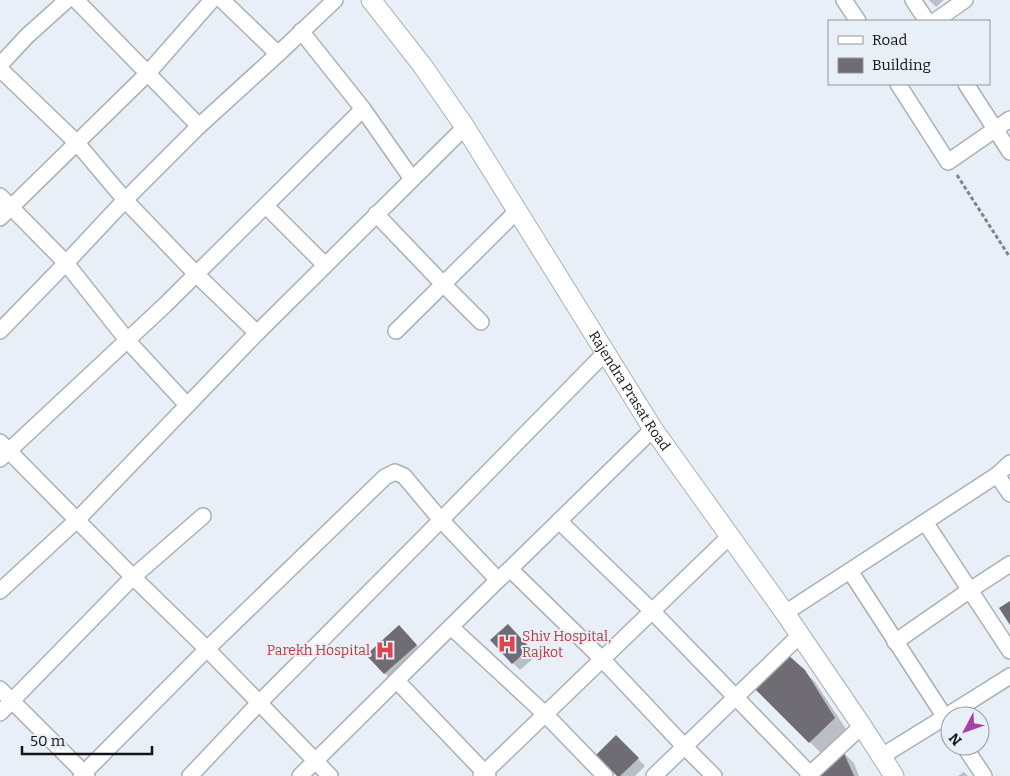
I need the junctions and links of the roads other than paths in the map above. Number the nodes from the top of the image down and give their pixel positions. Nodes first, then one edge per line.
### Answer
1 (67, 0) edge
2 (76, 0) edge
3 (212, 0) edge
4 (222, 0) edge
5 (371, 0) edge
6 (844, 0) edge
7 (913, 0) edge
8 (965, 0) edge
9 (329, 2) edge
10 (857, 20) edge
11 (926, 20) edge
12 (936, 20) edge
13 (301, 31) junction
14 (278, 54) junction
15 (0, 67) edge
16 (148, 73) junction
17 (899, 85) edge
18 (967, 85) edge
19 (363, 109) junction
20 (1010, 119) edge
21 (199, 126) junction
22 (465, 127) junction
23 (995, 130) junction
24 (76, 143) junction
25 (1010, 152) edge
26 (412, 179) junction
27 (0, 196) edge
28 (125, 200) junction
29 (266, 206) junction
30 (11, 207) junction
31 (517, 211) junction
32 (376, 214) junction
33 (0, 218) edge
34 (66, 263) junction
35 (325, 265) junction
36 (196, 274) junction
37 (443, 284) junction
38 (3, 321) edge
39 (481, 322) dead end
40 (396, 331) dead end
41 (257, 333) junction
42 (127, 340) junction
43 (606, 353) junction
44 (187, 405) junction
45 (653, 429) junction
46 (3, 451) edge
47 (1010, 463) edge
48 (997, 475) junction
49 (1010, 494) edge
50 (203, 516) dead end
51 (77, 520) junction
52 (441, 520) junction
53 (559, 521) junction
54 (925, 522) junction
55 (730, 536) junction
56 (1010, 564) edge
57 (510, 569) junction
58 (850, 571) junction
59 (133, 577) junction
60 (498, 580) junction
61 (970, 590) junction
62 (0, 591) edge
63 (652, 611) junction
64 (785, 613) junction
65 (450, 627) junction
66 (800, 635) junction
67 (895, 642) junction
68 (207, 649) junction
69 (1010, 650) edge
70 (602, 659) junction
71 (1010, 676) edge
72 (397, 681) junction
73 (0, 688) edge
74 (735, 696) junction
75 (12, 701) junction
76 (258, 703) junction
77 (969, 706) edge
78 (940, 709) edge
79 (0, 713) edge
80 (545, 714) junction
81 (940, 725) edge
82 (862, 726) junction
83 (684, 746) junction
84 (882, 756) junction
85 (971, 756) edge
86 (315, 762) junction
87 (84, 775) edge
88 (484, 775) edge
89 (809, 775) edge
90 (190, 776) edge
91 (300, 776) edge
92 (330, 776) edge
93 (605, 776) edge
94 (654, 776) edge
95 (714, 776) edge
96 (894, 776) edge
97 (984, 776) edge

1 - 15 street
2 - 16 street
3 - 16 street
4 - 14 street
5 - 22 street, Rajendra Prasat Road
6 - 10 street
7 - 11 street
8 - 12 street
9 - 13 street
13 - 14 street
13 - 19 street
14 - 21 street
15 - 24 street
16 - 21 street
16 - 24 street
17 - 23 street
18 - 23 street
19 - 26 street
19 - 29 street
20 - 23 street
21 - 28 street
22 - 26 street
22 - 31 street, Rajendra Prasat Road
23 - 25 street
24 - 28 street
24 - 30 street
26 - 32 street
27 - 30 street
28 - 34 street
28 - 36 street
29 - 35 street
29 - 36 street
30 - 33 street
30 - 34 street
31 - 37 street
31 - 43 street, Rajendra Prasat Road
32 - 35 street
32 - 37 street
34 - 38 street
34 - 42 street
35 - 41 street
36 - 41 street
36 - 42 street
37 - 39 street
37 - 40 street
41 - 44 street
42 - 44 street
42 - 46 street
43 - 45 street, Rajendra Prasat Road
43 - 52 street
44 - 51 street
45 - 53 street
45 - 55 street, Rajendra Prasat Road
46 - 51 street
47 - 48 street
48 - 49 street
48 - 54 street
50 - 59 street
51 - 59 street
51 - 62 street
52 - 60 street
52 - 68 street
52 - 76 street
53 - 57 street
53 - 63 street
54 - 58 street
54 - 61 street
55 - 63 street
55 - 64 street, Rajendra Prasat Road
56 - 61 street
57 - 60 street
57 - 70 street
58 - 64 street
58 - 67 street
59 - 68 street
59 - 75 street
60 - 65 street
61 - 67 street
61 - 69 street
63 - 70 street
63 - 74 street
64 - 66 street, Rajendra Prasat Road
65 - 72 street
65 - 80 street
66 - 74 street
66 - 82 street, Rajendra Prasat Road
67 - 78 street
68 - 76 street
68 - 87 street
70 - 80 street
70 - 83 street
71 - 77 street
72 - 86 street
72 - 88 street
73 - 75 street
74 - 83 street
74 - 89 street
75 - 79 street
75 - 87 street
76 - 86 street
76 - 90 street
80 - 88 street
80 - 93 street
81 - 84 street
82 - 84 street, Rajendra Prasat Road
82 - 89 street
83 - 94 street
83 - 95 street
84 - 96 street, Rajendra Prasat Road
85 - 97 street
86 - 91 street
86 - 92 street

